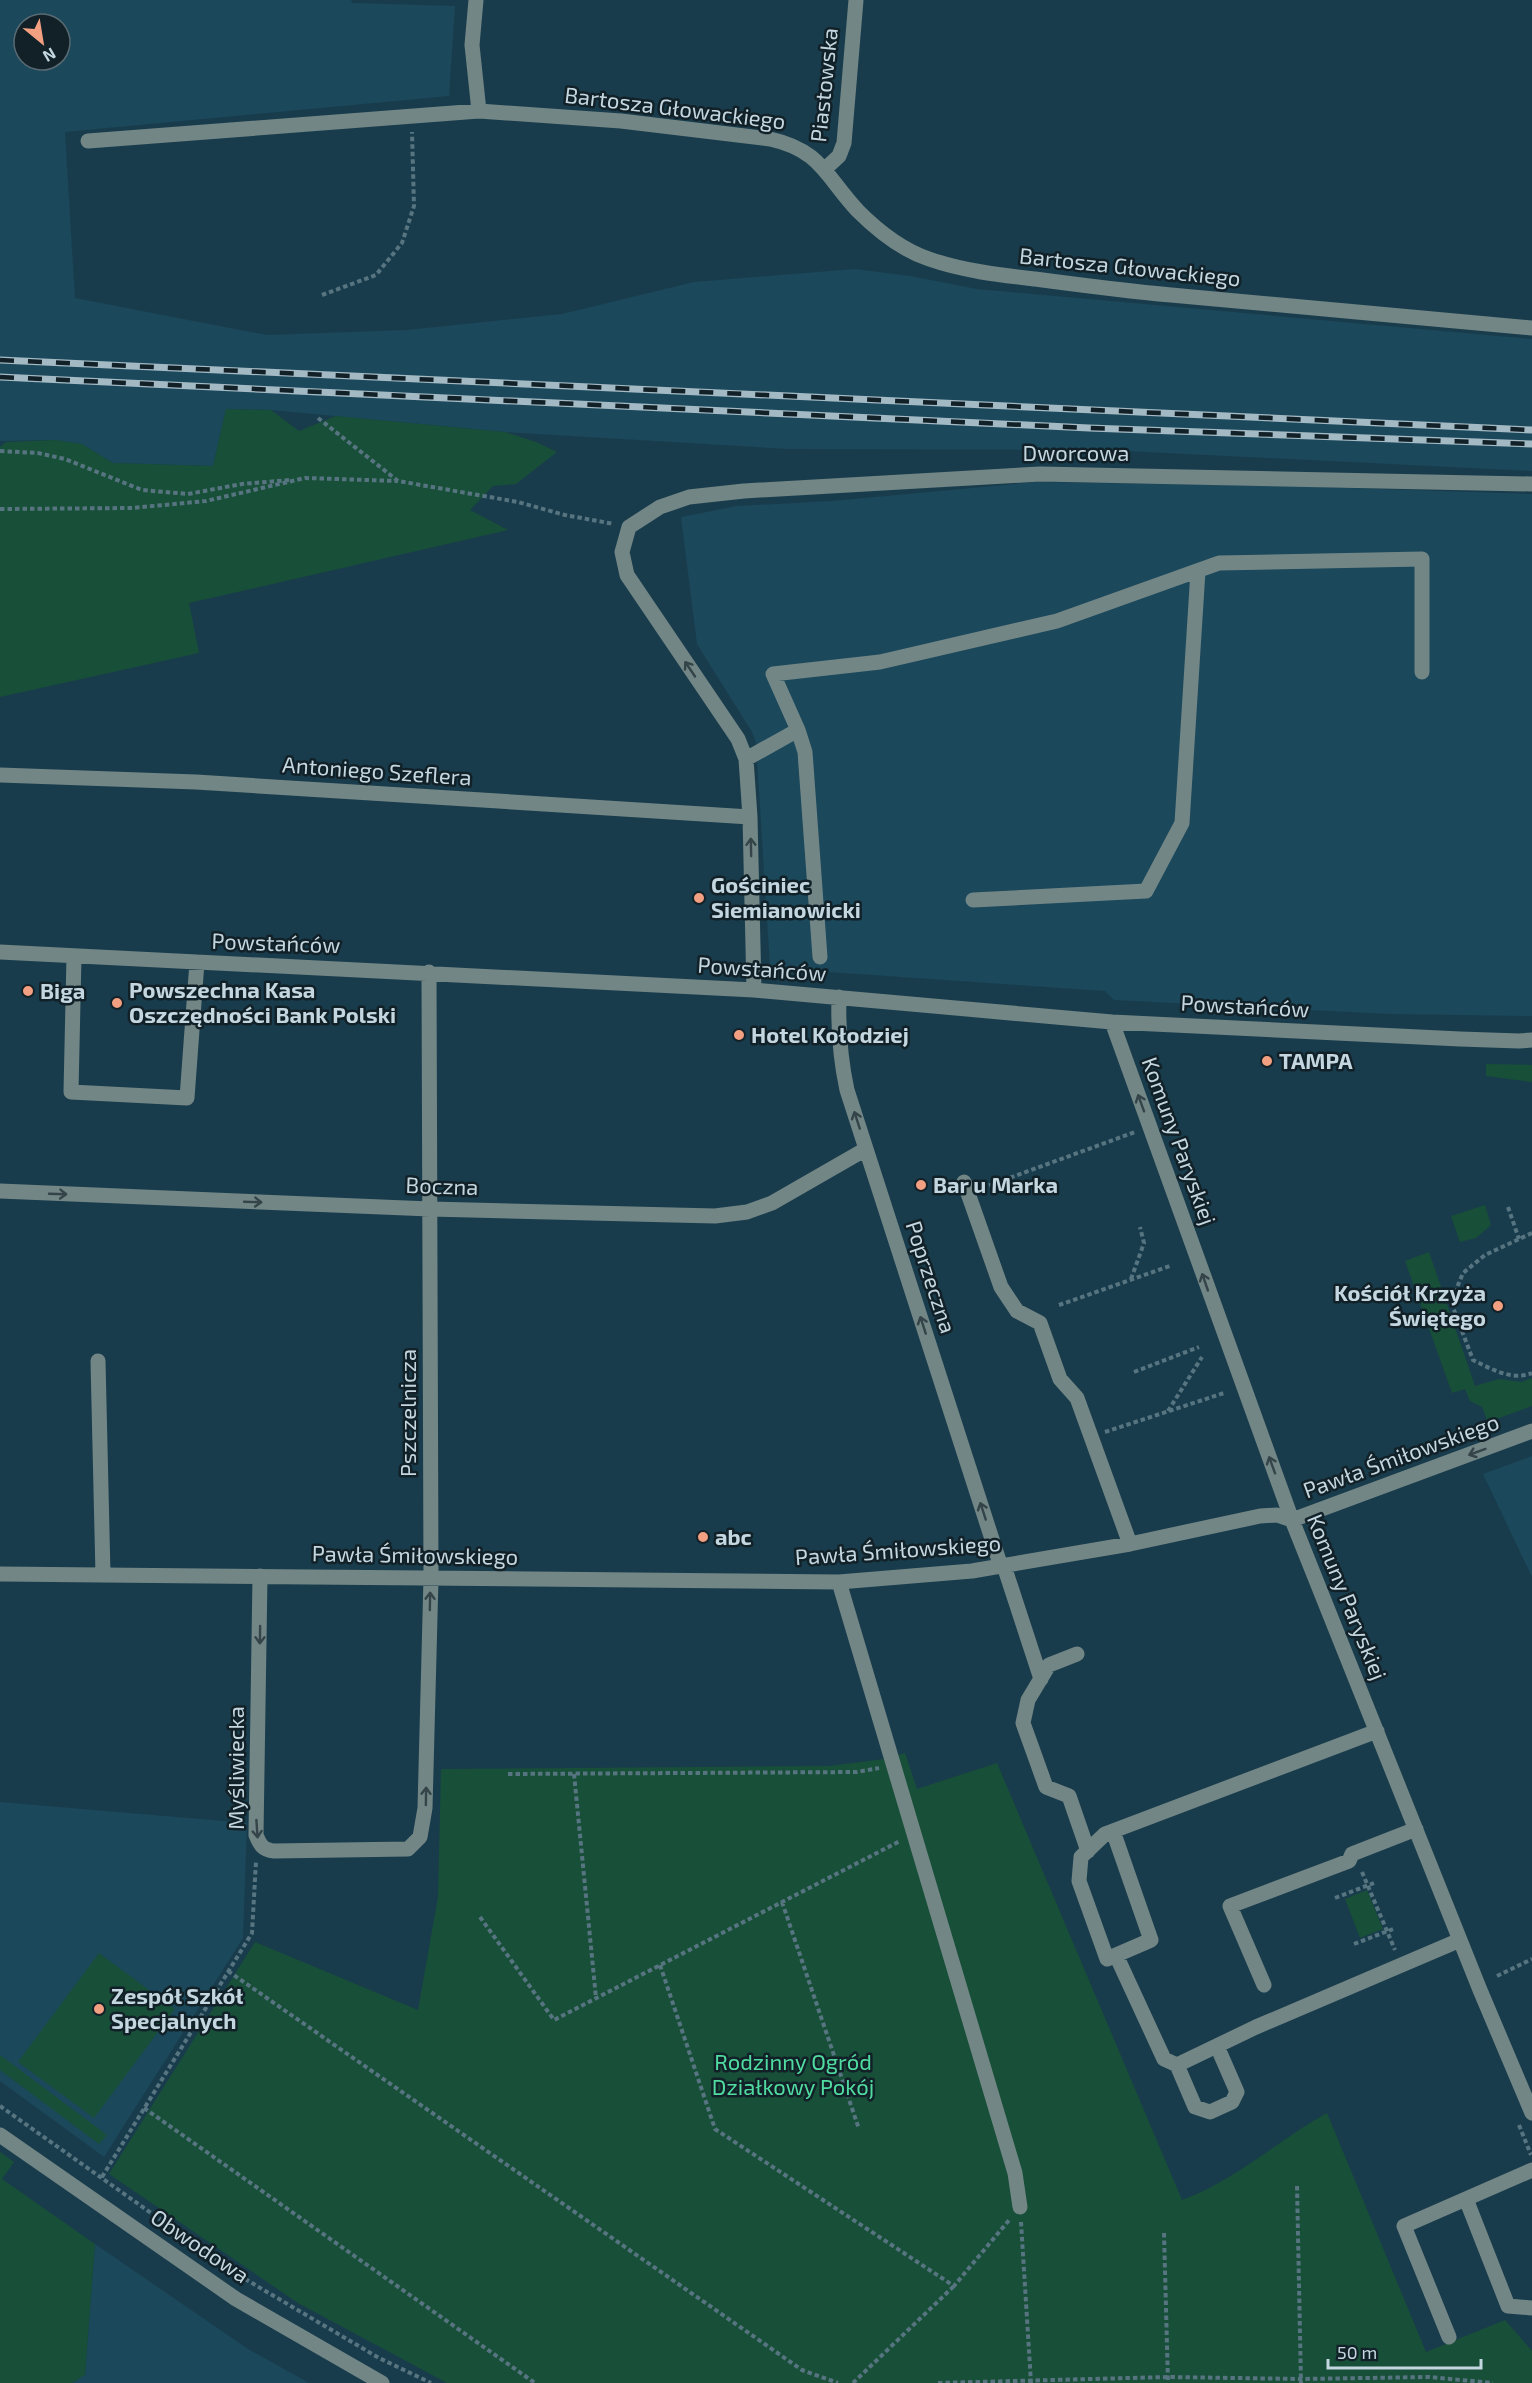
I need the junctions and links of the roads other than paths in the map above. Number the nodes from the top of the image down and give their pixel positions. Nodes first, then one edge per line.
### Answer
1 (476, 0) edge
2 (856, 0) edge
3 (479, 111) junction
4 (88, 141) dead end
5 (825, 169) junction
6 (1532, 328) edge
7 (1532, 484) edge
8 (1198, 571) junction
9 (1422, 672) dead end
10 (798, 730) junction
11 (746, 759) junction
12 (0, 775) edge
13 (750, 817) junction
14 (973, 900) dead end
15 (0, 952) edge
16 (74, 956) junction
17 (819, 957) dead end
18 (197, 962) junction
19 (429, 972) junction
20 (754, 990) junction
21 (839, 997) junction
22 (1112, 1022) junction
23 (1528, 1042) edge
24 (866, 1149) junction
25 (966, 1187) road end
26 (0, 1191) edge
27 (430, 1209) junction
28 (98, 1361) dead end
29 (1532, 1431) edge
30 (1292, 1520) junction
31 (1130, 1544) junction
32 (1002, 1566) junction
33 (0, 1574) edge
34 (103, 1575) junction
35 (261, 1576) junction
36 (431, 1578) junction
37 (839, 1582) junction
38 (1077, 1654) dead end
39 (1041, 1679) junction
40 (1377, 1731) junction
41 (1416, 1829) junction
42 (1113, 1831) junction
43 (408, 1849) joint
44 (1088, 1851) junction
45 (1460, 1940) junction
46 (1116, 1955) junction
47 (1264, 1985) dead end
48 (1217, 2046) junction
49 (1177, 2065) junction
50 (1532, 2114) edge
51 (0, 2135) edge
52 (1532, 2170) edge
53 (1466, 2199) junction
54 (1020, 2207) road end
55 (1532, 2308) edge
56 (1449, 2337) dead end
57 (382, 2383) edge

1 - 3 street
2 - 5 street, Piastowska
3 - 4 street, Bartosza Głowackiego
3 - 5 street, Bartosza Głowackiego
5 - 6 street, Bartosza Głowackiego
11 -> 7 street, Dworcowa
8 - 9 street
8 - 10 street
8 - 14 street
10 - 11 street
10 - 17 street
11 - 13 street
12 - 13 street, Antoniego Szeflera
20 -> 13 street
15 - 16 street, Powstańców
16 - 18 street, Powstańców
16 - 18 street
18 - 19 street, Powstańców
19 - 20 street, Powstańców
19 - 27 street, Pszczelnicza
20 - 21 street, Powstańców
21 - 22 street, Powstańców
24 -> 21 street, Poprzeczna
22 - 23 street, Powstańców
30 -> 22 street, Komuny Paryskiej
24 - 27 street, Boczna
32 -> 24 street, Poprzeczna
25 - 31 street
26 -> 27 street, Boczna
27 - 36 street, Pszczelnicza
28 - 34 street
29 -> 30 street, Pawła Śmiłowskiego
30 - 31 street, Pawła Śmiłowskiego
30 - 40 street, Komuny Paryskiej
31 - 32 street, Pawła Śmiłowskiego
32 - 37 street, Pawła Śmiłowskiego
32 - 39 street, Poprzeczna
33 - 34 street, Pawła Śmiłowskiego
34 - 35 street, Pawła Śmiłowskiego
35 - 36 street, Pawła Śmiłowskiego
35 -> 43 street, Myśliwiecka
36 - 37 street, Pawła Śmiłowskiego
43 -> 36 street, Pszczelnicza
37 - 54 street
38 - 39 street
39 - 44 street
40 - 41 street, Komuny Paryskiej
40 - 42 street
41 - 45 street, Komuny Paryskiej
41 - 47 street
42 - 44 street
42 - 46 street
44 - 46 street
45 - 48 street
45 - 50 street, Komuny Paryskiej
46 - 49 street
48 - 49 street
48 - 49 street
51 - 57 street, Obwodowa
52 - 53 street
53 - 55 street
53 - 56 street

